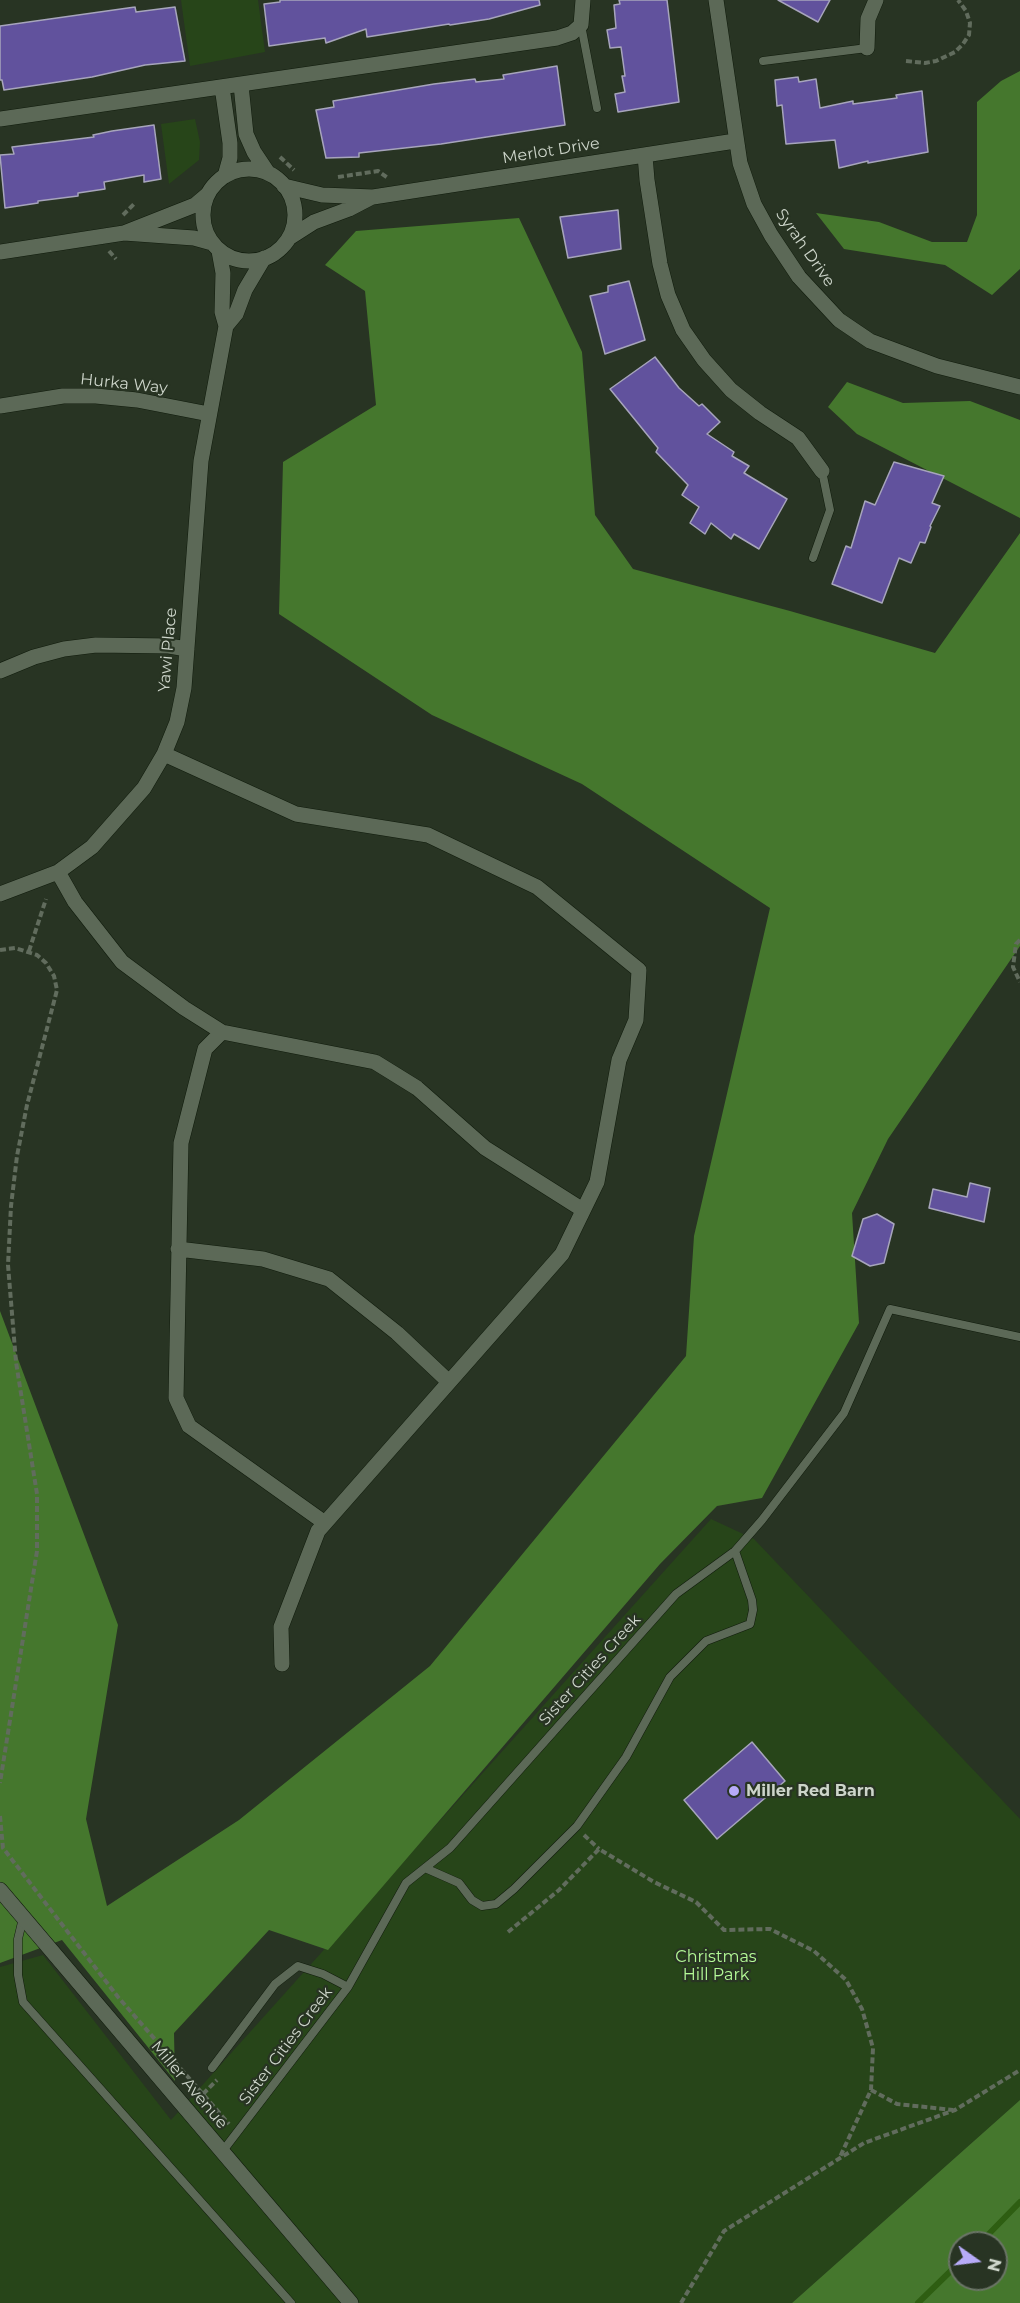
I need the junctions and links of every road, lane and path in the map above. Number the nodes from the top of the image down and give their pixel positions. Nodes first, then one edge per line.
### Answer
1 (583, 0) edge
2 (717, 0) edge
3 (876, 0) edge
4 (958, 0) edge
5 (581, 25) junction
6 (867, 48) joint
7 (763, 61) dead end
8 (906, 61) dead end
9 (241, 85) junction
10 (222, 87) junction
11 (597, 108) dead end
12 (0, 119) edge
13 (735, 141) junction
14 (277, 152) dead end
15 (645, 155) junction
16 (378, 171) dead end
17 (268, 173) junction
18 (301, 174) dead end
19 (225, 176) junction
20 (334, 178) dead end
21 (284, 186) junction
22 (208, 194) junction
23 (373, 196) junction
24 (124, 233) junction
25 (289, 237) junction
26 (216, 247) junction
27 (0, 252) edge
28 (264, 258) junction
29 (226, 326) junction
30 (1020, 387) edge
31 (0, 406) edge
32 (209, 414) junction
33 (822, 471) joint
34 (813, 558) dead end
35 (187, 649) junction
36 (0, 671) edge
37 (164, 754) junction
38 (58, 872) junction
39 (0, 894) edge
40 (46, 899) dead end
41 (1020, 940) edge
42 (0, 950) edge
43 (29, 951) junction
44 (1020, 982) edge
45 (222, 1032) junction
46 (583, 1210) junction
47 (178, 1249) junction
48 (1020, 1337) edge
49 (449, 1382) junction
50 (325, 1523) junction
51 (735, 1551) junction
52 (282, 1664) dead end
53 (0, 1783) edge
54 (0, 1816) edge
55 (575, 1827) junction
56 (599, 1849) junction
57 (425, 1868) junction
58 (0, 1890) edge
59 (23, 1917) junction
60 (508, 1932) dead end
61 (348, 1987) junction
62 (212, 2068) dead end
63 (1020, 2070) edge
64 (871, 2090) junction
65 (955, 2110) junction
66 (237, 2133) junction
67 (222, 2152) junction
68 (840, 2157) junction
69 (291, 2303) edge
70 (351, 2303) edge
71 (681, 2303) edge

1 - 5 street
2 - 13 street, Syrah Drive
3 - 6 street
4 - 8 path
5 - 9 street
5 - 11 lane
6 - 7 lane
9 - 10 street
9 - 17 street, Merlot Drive
10 - 12 street
10 - 19 street
13 - 15 street, Merlot Drive
13 - 30 street, Syrah Drive
14 - 18 path
15 - 23 street, Merlot Drive
15 - 33 street
16 - 20 path
17 - 19 street
17 - 21 street, Merlot Drive
19 - 22 street
21 - 23 street, Merlot Drive
21 - 25 street, Merlot Drive
22 - 24 street
22 - 26 street
23 - 25 street, Merlot Drive
24 - 26 street
24 - 27 street
25 - 28 street, Merlot Drive
26 - 28 street
26 - 29 street
28 - 29 street
29 - 32 street, Yawi Place
31 - 32 street, Hurka Way
32 - 35 street, Yawi Place
33 - 34 lane
35 - 36 street
35 - 37 street, Yawi Place
37 - 38 street, Yawi Place
37 - 46 street
38 - 39 street, Yawi Place
38 - 45 street
40 - 43 path
41 - 44 path
42 - 43 path
43 - 53 path
45 - 46 street
45 - 47 street
46 - 49 street
47 - 49 street
47 - 50 street
48 - 51 lane, Sister Cities Creek
49 - 50 street
50 - 52 street
51 - 55 lane
51 - 57 lane, Sister Cities Creek
54 - 66 path
55 - 56 path
55 - 57 lane
56 - 60 path
56 - 64 path
57 - 61 lane, Sister Cities Creek
58 - 59 street, Miller Avenue
59 - 67 street, Miller Avenue
59 - 69 lane
61 - 62 lane
61 - 66 lane, Sister Cities Creek
63 - 65 path
64 - 65 path
64 - 68 path
65 - 68 path
66 - 67 lane, Sister Cities Creek
67 - 70 street, Miller Avenue
68 - 71 path

